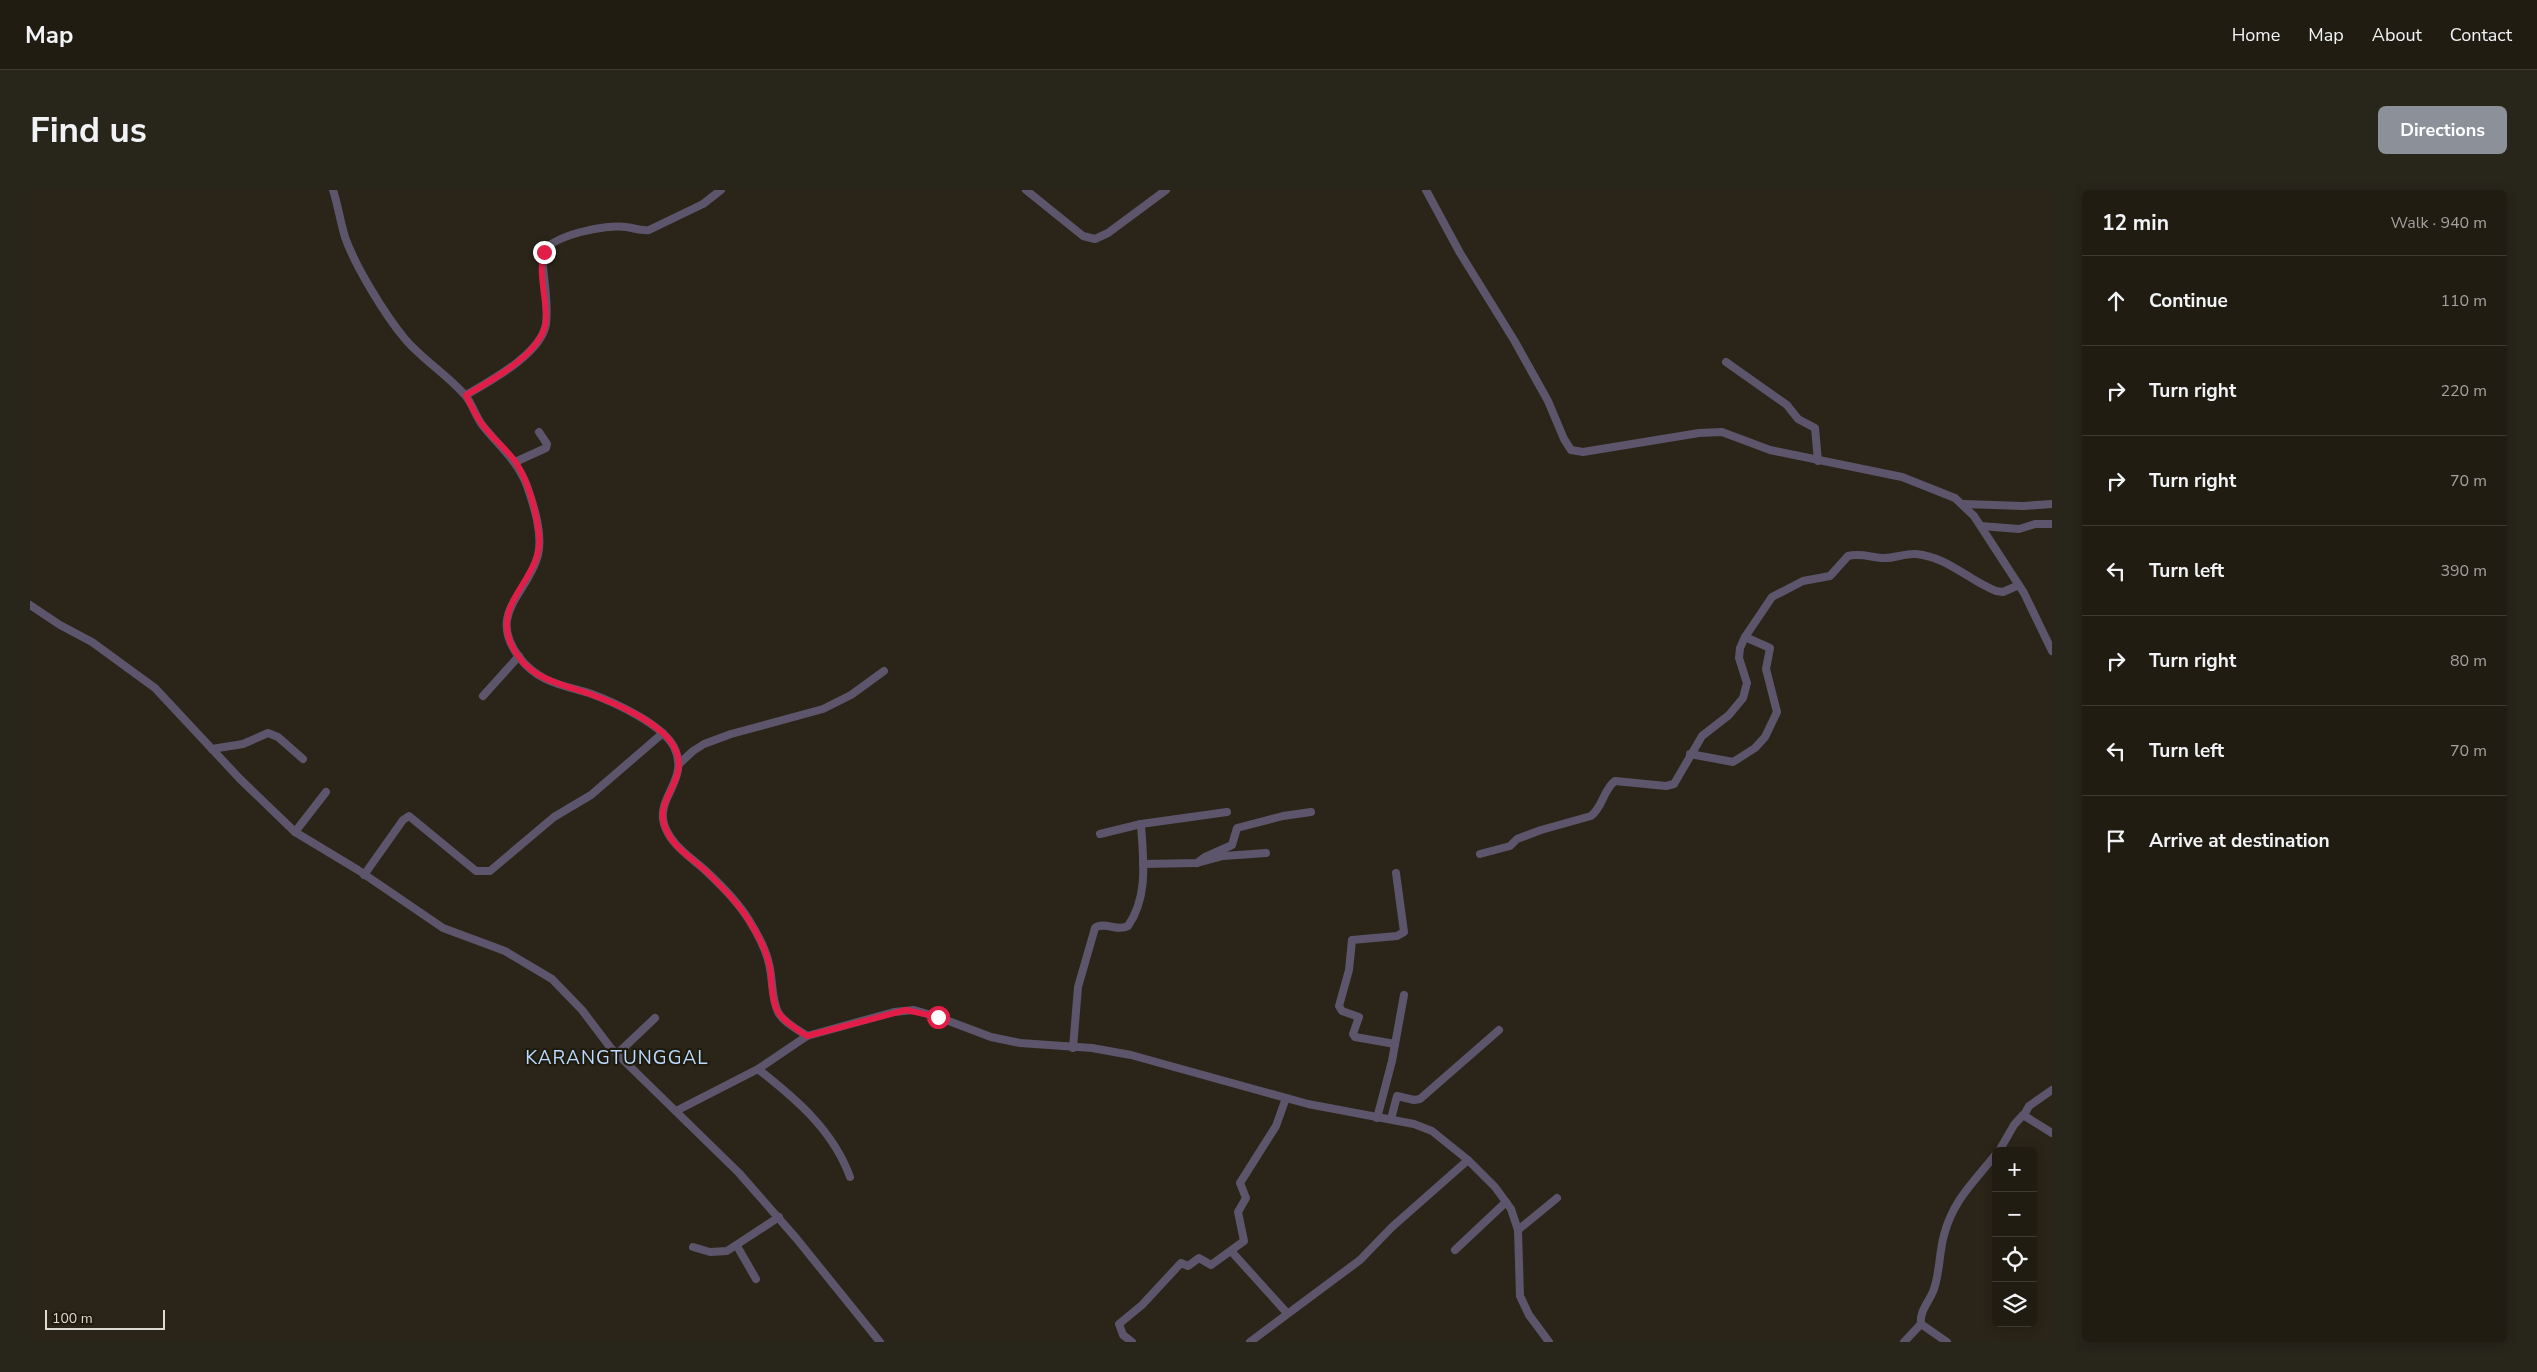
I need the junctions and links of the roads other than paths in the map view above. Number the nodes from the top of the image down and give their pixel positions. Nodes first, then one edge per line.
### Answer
1 (332, 190) edge
2 (722, 190) edge
3 (1026, 190) edge
4 (1166, 190) edge
5 (1426, 190) edge
6 (1726, 362) dead end
7 (466, 395) junction
8 (539, 432) dead end
9 (1818, 461) junction
10 (516, 462) junction
11 (1964, 504) junction
12 (2052, 504) edge
13 (2052, 524) edge
14 (1981, 526) junction
15 (2020, 585) junction
16 (30, 605) edge
17 (1745, 637) junction
18 (2052, 651) edge
19 (519, 656) junction
20 (884, 671) dead end
21 (482, 696) dead end
22 (663, 733) junction
23 (212, 749) junction
24 (1690, 754) junction
25 (303, 759) dead end
26 (679, 764) junction
27 (326, 792) dead end
28 (1227, 812) dead end
29 (1311, 812) dead end
30 (1141, 824) junction
31 (295, 832) junction
32 (1100, 834) dead end
33 (1266, 854) dead end
34 (1480, 854) dead end
35 (1197, 863) junction
36 (1143, 864) junction
37 (1396, 873) dead end
38 (364, 874) junction
39 (1404, 995) dead end
40 (655, 1018) dead end
41 (1499, 1030) dead end
42 (807, 1036) junction
43 (1395, 1044) junction
44 (1074, 1048) junction
45 (616, 1054) junction
46 (758, 1069) junction
47 (2052, 1090) edge
48 (1286, 1098) junction
49 (676, 1111) junction
50 (2024, 1115) junction
51 (1377, 1118) junction
52 (1391, 1119) junction
53 (2052, 1132) edge
54 (2000, 1147) edge
55 (1992, 1159) edge
56 (1468, 1160) junction
57 (850, 1177) dead end
58 (1557, 1198) dead end
59 (1506, 1202) junction
60 (779, 1217) junction
61 (1518, 1230) junction
62 (737, 1246) junction
63 (693, 1247) dead end
64 (1455, 1250) dead end
65 (1232, 1251) junction
66 (756, 1279) dead end
67 (1287, 1313) junction
68 (1921, 1324) junction
69 (880, 1342) edge
70 (1132, 1342) edge
71 (1250, 1342) edge
72 (1549, 1342) edge
73 (1904, 1342) edge
74 (1947, 1342) edge

1 - 7 street
2 - 7 street
3 - 4 street
5 - 9 street
6 - 9 street
7 - 10 street
8 - 10 street
9 - 11 street
10 - 19 street
11 - 12 street
11 - 14 street
13 - 14 street
14 - 15 street
15 - 17 street
15 - 18 street
16 - 23 street
17 - 24 street
17 - 24 street
19 - 21 street
19 - 22 street
20 - 26 street
22 - 26 street
22 - 38 street
23 - 25 street
23 - 31 street
24 - 34 street
26 - 42 street
27 - 31 street
28 - 30 street
29 - 35 street
30 - 32 street
30 - 36 street
31 - 38 street
33 - 35 street
35 - 36 street
36 - 44 street
37 - 43 street
38 - 45 street
39 - 43 street
40 - 45 street
41 - 52 street
42 - 44 street
42 - 46 street
43 - 51 street
44 - 48 street
45 - 49 street
46 - 49 street
46 - 57 street
47 - 50 street
48 - 51 street
48 - 65 street
49 - 60 street
50 - 53 street
50 - 54 street
51 - 52 street
52 - 56 street
55 - 68 street
56 - 59 street
56 - 67 street
58 - 61 street
59 - 61 street
59 - 64 street
60 - 62 street
60 - 69 street
61 - 72 street
62 - 63 street
62 - 66 street
65 - 67 street
65 - 70 street
67 - 71 street
68 - 73 street
68 - 74 street

